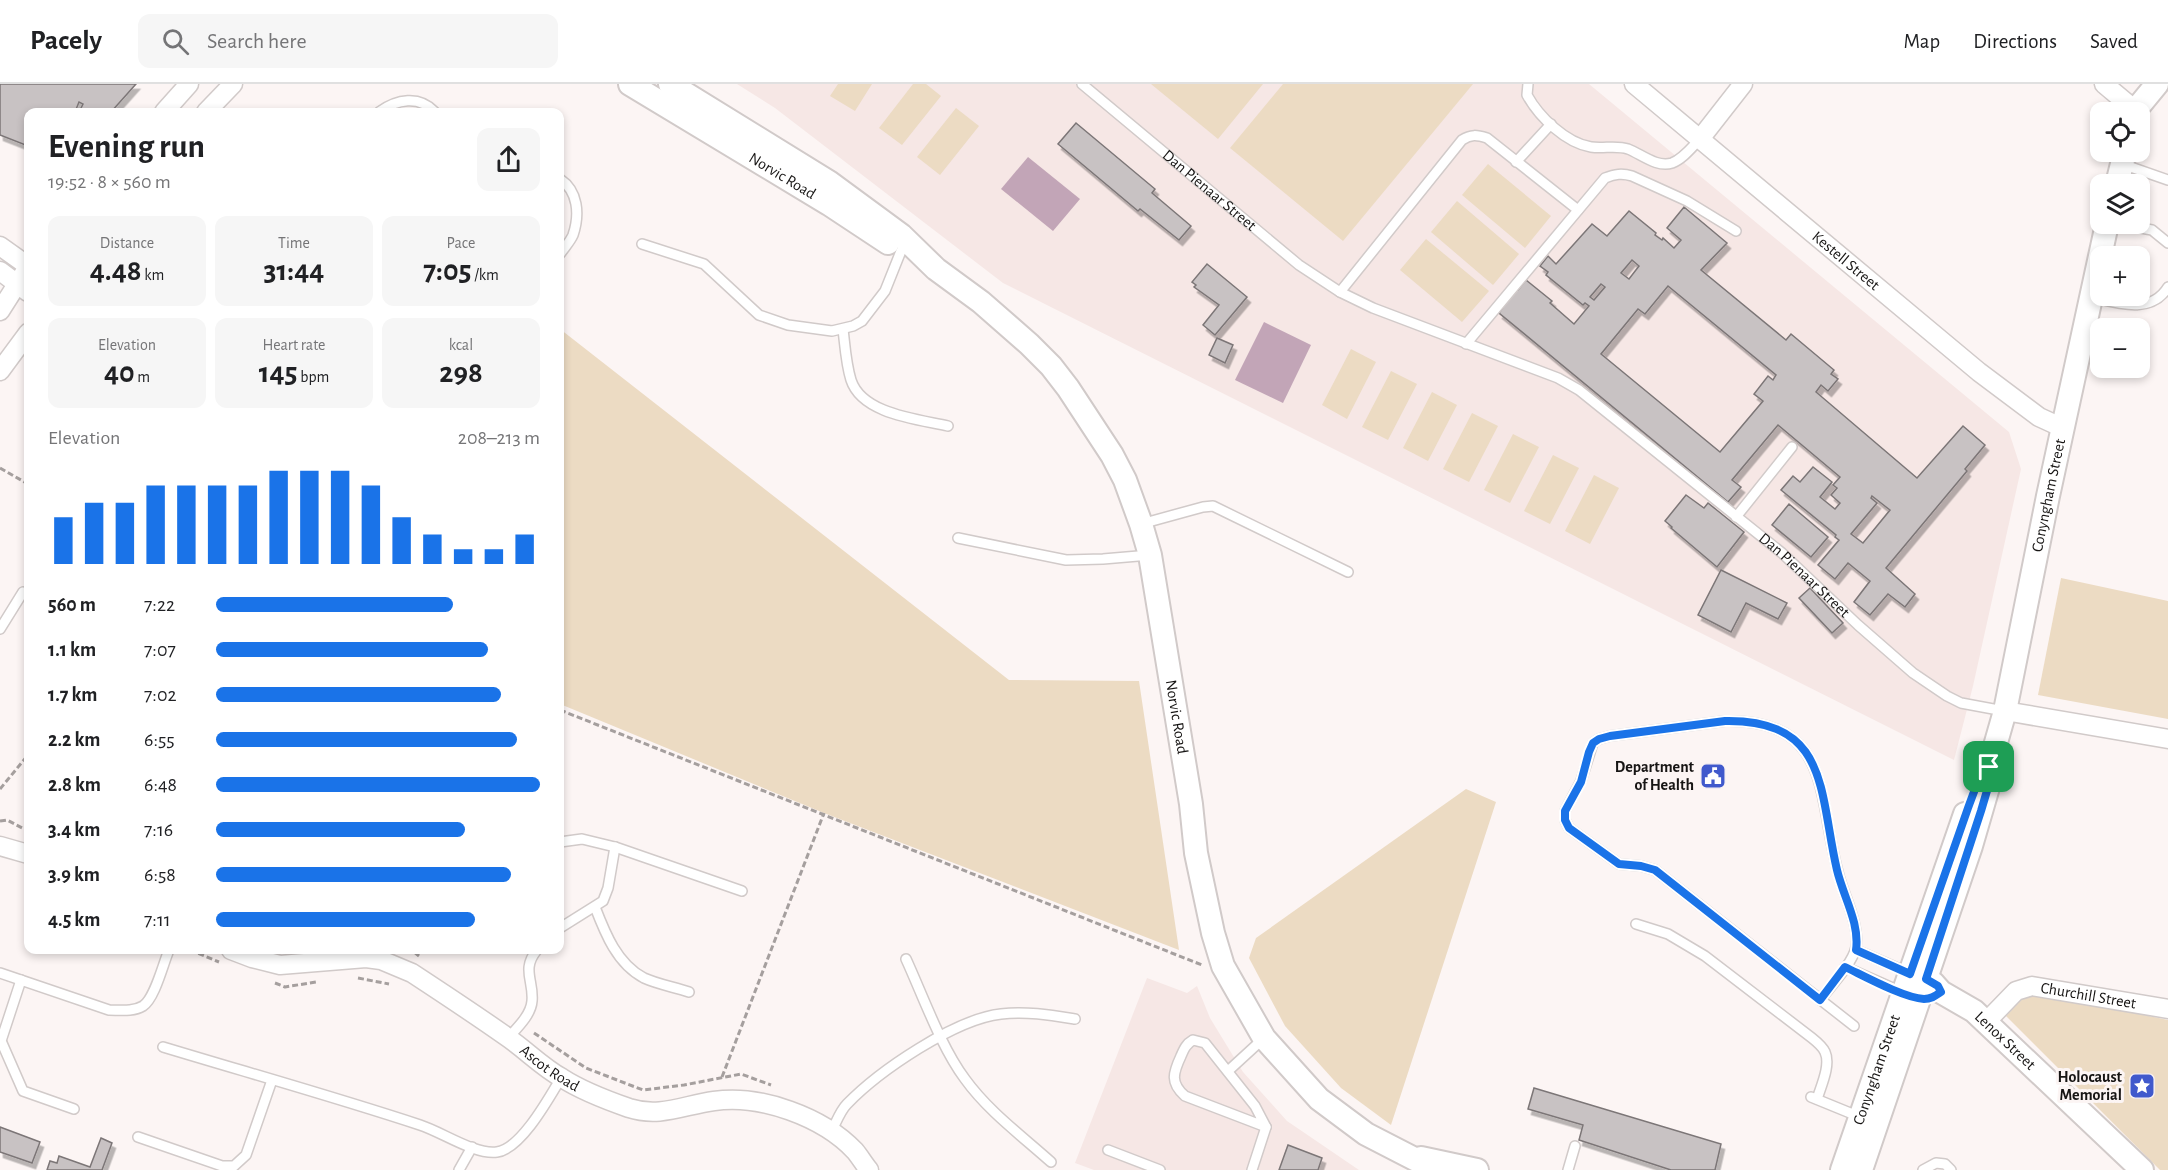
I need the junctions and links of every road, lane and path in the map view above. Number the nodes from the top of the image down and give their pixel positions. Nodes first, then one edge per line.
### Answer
1 (189, 84) edge
2 (233, 84) edge
3 (630, 84) edge
4 (670, 84) edge
5 (1082, 84) edge
6 (1527, 84) edge
7 (1634, 84) edge
8 (1743, 84) edge
9 (2104, 84) edge
10 (2157, 84) edge
11 (2124, 102) edge
12 (2142, 102) edge
13 (168, 108) edge
14 (210, 108) edge
15 (386, 108) edge
16 (430, 108) edge
17 (1551, 124) junction
18 (1700, 139) junction
19 (1516, 162) junction
20 (2121, 167) edge
21 (2168, 180) edge
22 (564, 182) edge
23 (1578, 210) junction
24 (2150, 230) edge
25 (1736, 231) dead end
26 (2168, 243) edge
27 (642, 244) dead end
28 (0, 246) edge
29 (904, 246) junction
30 (564, 248) edge
31 (24, 264) edge
32 (0, 271) edge
33 (2168, 287) edge
34 (23, 288) edge
35 (1340, 292) junction
36 (2090, 302) edge
37 (2150, 302) edge
38 (0, 311) edge
39 (843, 329) junction
40 (24, 338) edge
41 (1466, 344) junction
42 (0, 371) edge
43 (948, 426) dead end
44 (2063, 428) junction
45 (1792, 447) dead end
46 (0, 468) edge
47 (24, 482) edge
48 (1736, 517) junction
49 (1141, 524) junction
50 (958, 538) dead end
51 (1150, 555) junction
52 (1348, 572) dead end
53 (23, 592) dead end
54 (0, 629) edge
55 (2005, 711) junction
56 (564, 712) edge
57 (2168, 739) edge
58 (24, 760) edge
59 (0, 789) edge
60 (824, 813) junction
61 (0, 821) edge
62 (24, 829) edge
63 (564, 841) edge
64 (0, 846) edge
65 (615, 847) junction
66 (24, 853) edge
67 (742, 891) dead end
68 (595, 907) junction
69 (1636, 924) dead end
70 (564, 926) edge
71 (1856, 950) junction
72 (167, 954) edge
73 (242, 954) edge
74 (418, 954) edge
75 (532, 954) edge
76 (422, 957) dead end
77 (906, 959) dead end
78 (1845, 967) junction
79 (0, 973) edge
80 (1228, 975) junction
81 (21, 980) junction
82 (1920, 987) junction
83 (689, 992) dead end
84 (1820, 1000) junction
85 (2168, 1010) edge
86 (1075, 1019) dead end
87 (1986, 1022) junction
88 (1854, 1026) dead end
89 (514, 1031) junction
90 (942, 1037) junction
91 (1264, 1038) junction
92 (1, 1043) edge
93 (163, 1047) dead end
94 (1228, 1071) junction
95 (722, 1077) junction
96 (561, 1078) junction
97 (272, 1080) junction
98 (775, 1087) dead end
99 (713, 1101) junction
100 (74, 1109) dead end
101 (1869, 1119) junction
102 (1266, 1127) junction
103 (831, 1132) junction
104 (138, 1137) dead end
105 (1575, 1146) dead end
106 (472, 1147) junction
107 (1108, 1150) dead end
108 (1413, 1157) junction
109 (1051, 1162) dead end
110 (459, 1170) edge
111 (869, 1170) edge
112 (1160, 1170) edge
113 (1252, 1170) edge
114 (1436, 1170) edge
115 (1477, 1170) edge
116 (1568, 1170) edge
117 (1842, 1170) edge
118 (1861, 1170) edge
119 (1923, 1170) edge
120 (1951, 1170) edge
121 (2142, 1170) edge

1 - 13 street
2 - 14 street
3 - 29 street, Norvic Road
4 - 29 street, Norvic Road
5 - 35 lane, Dan Pienaar Street
6 - 17 lane
7 - 18 street, Kestell Street
8 - 18 street
9 - 11 street
10 - 12 street
15 - 16 lane
17 - 18 lane
17 - 19 lane
18 - 44 street, Kestell Street
19 - 23 lane
19 - 35 lane
20 - 21 lane
22 - 30 lane
23 - 25 lane
23 - 41 lane
24 - 26 lane
27 - 39 lane
28 - 31 street
29 - 39 lane
29 - 49 street, Norvic Road
32 - 34 street
33 - 37 lane
34 - 38 street
35 - 41 lane, Dan Pienaar Street
36 - 44 street, Conyngham Street
39 - 43 lane
40 - 42 street
41 - 48 lane, Dan Pienaar Street
44 - 55 street, Conyngham Street
45 - 48 lane
46 - 47 path
48 - 55 lane, Dan Pienaar Street
49 - 51 street, Norvic Road
49 - 52 lane
50 - 51 lane
51 - 80 street, Norvic Road
53 - 54 lane
55 - 57 street, Dan Pienaar Street
55 - 82 street, Conyngham Street
56 - 60 path
58 - 59 path
60 - 80 path
60 - 95 path
61 - 62 path
63 - 65 lane
64 - 66 street
65 - 67 lane
65 - 68 lane
68 - 70 lane
68 - 83 lane
69 - 101 lane
71 - 78 lane
71 - 82 lane
71 - 84 lane
72 - 81 lane
73 - 89 street, Ascot Road
74 - 76 path
75 - 89 lane
77 - 90 lane
78 - 82 lane
78 - 84 lane
79 - 81 lane
80 - 91 street, Norvic Road
81 - 92 lane
82 - 87 street, Lenox Street
82 - 101 street, Conyngham Street
84 - 88 lane
85 - 87 street, Churchill Street
86 - 90 lane
87 - 121 street, Lenox Street
89 - 95 path
89 - 96 street, Ascot Road
90 - 103 lane
90 - 109 lane
91 - 94 lane
91 - 108 street, Norvic Road
92 - 100 lane
93 - 97 lane
94 - 102 lane
94 - 102 lane
95 - 98 path
95 - 99 path
96 - 99 street, Ascot Road
96 - 106 lane
97 - 104 lane
97 - 106 lane
99 - 103 street, Ascot Road
101 - 117 street, Conyngham Street
101 - 118 street, Conyngham Street
102 - 113 lane
103 - 111 street, Ascot Road
105 - 116 lane
106 - 110 lane
107 - 112 lane
108 - 114 street, Norvic Road
108 - 115 street, Norvic Road
119 - 120 lane

